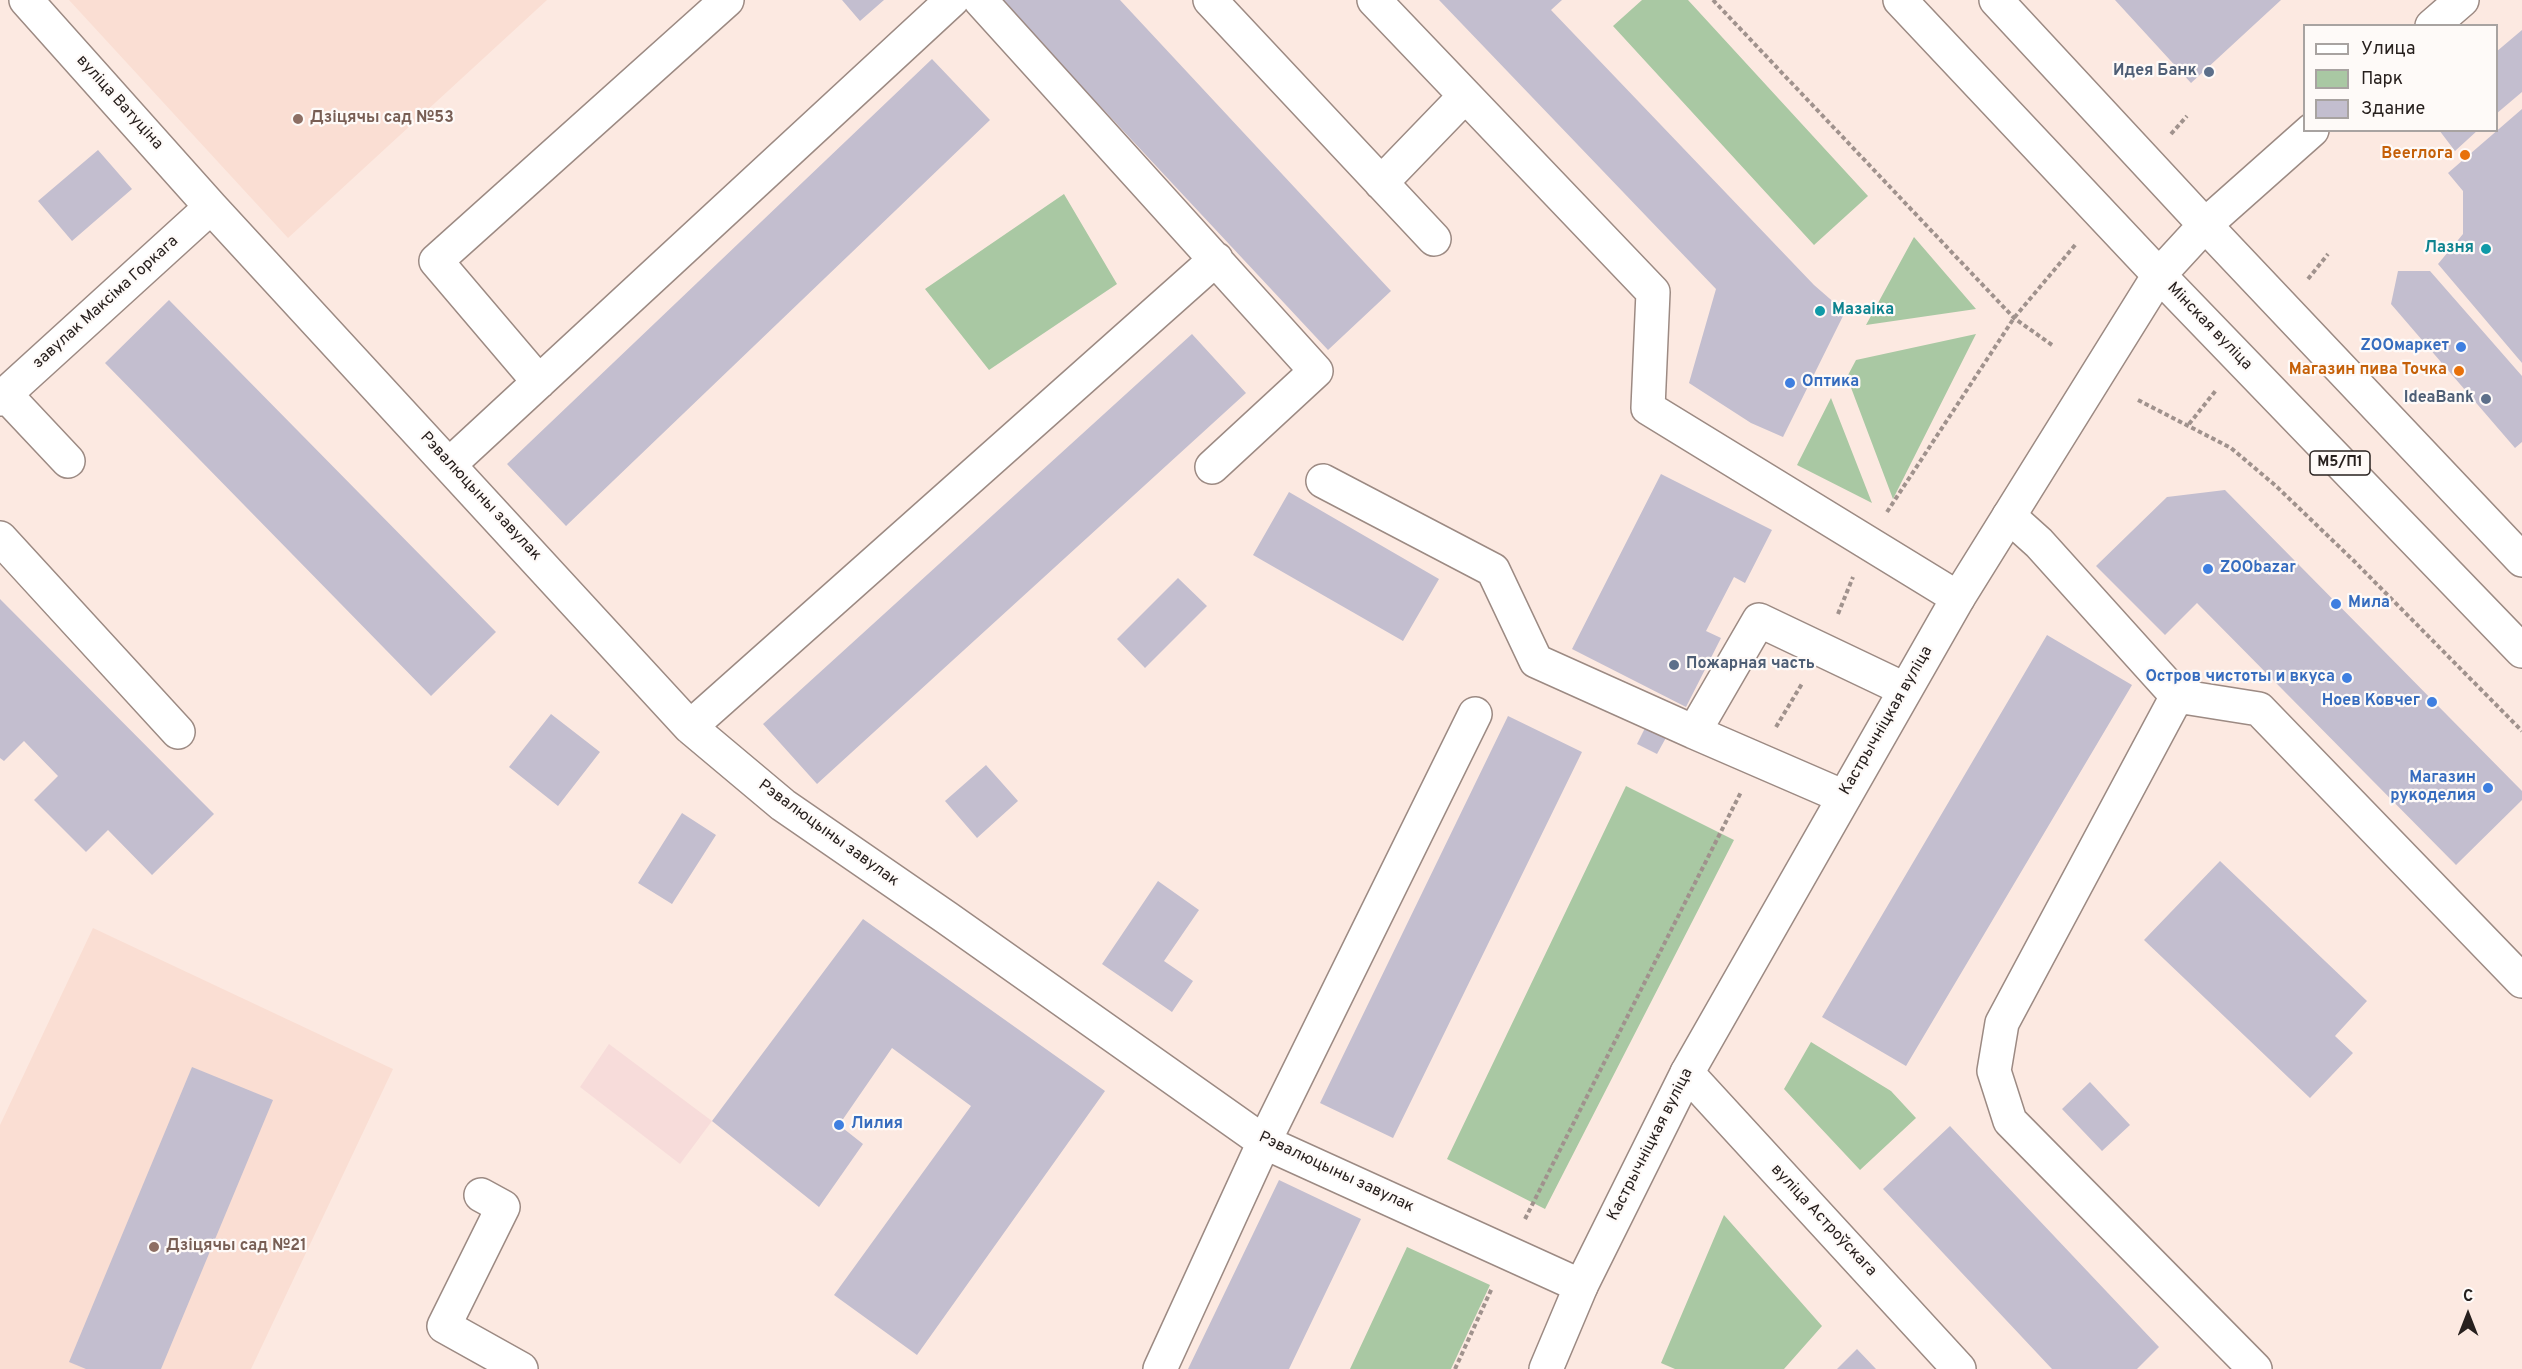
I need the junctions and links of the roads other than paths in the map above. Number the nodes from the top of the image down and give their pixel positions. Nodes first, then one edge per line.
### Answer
1 (26, 0) edge
2 (727, 0) edge
3 (952, 0) edge
4 (980, 0) edge
5 (1210, 0) edge
6 (1374, 0) edge
7 (1900, 0) edge
8 (1996, 0) edge
9 (2462, 0) edge
10 (2434, 24) edge
11 (1465, 96) junction
12 (2310, 132) edge
13 (1381, 183) junction
14 (211, 207) junction
15 (2205, 225) junction
16 (1434, 239) dead end
17 (1216, 259) junction
18 (2159, 275) junction
19 (539, 382) junction
20 (3, 396) edge
21 (68, 461) dead end
22 (450, 464) junction
23 (1212, 467) dead end
24 (1323, 481) dead end
25 (2009, 516) junction
26 (0, 538) edge
27 (2522, 560) edge
28 (1958, 598) junction
29 (2522, 651) edge
30 (1904, 689) junction
31 (2177, 696) junction
32 (1475, 714) dead end
33 (690, 727) junction
34 (178, 732) dead end
35 (1694, 732) junction
36 (1844, 797) junction
37 (2522, 981) edge
38 (1687, 1073) junction
39 (1264, 1142) junction
40 (481, 1196) dead end
41 (1581, 1286) junction
42 (2237, 1363) edge
43 (521, 1369) edge
44 (1160, 1369) edge
45 (1546, 1369) edge
46 (1959, 1369) edge

1 - 14 main road, вуліца Ватуціна
2 - 19 main road
3 - 19 main road
4 - 17 main road
5 - 13 main road
6 - 11 main road
7 - 18 main road, Мінская вуліца / М5/П1
8 - 15 main road
9 - 10 main road
11 - 13 main road
11 - 28 main road
12 - 15 main road, Кастрычніцкая вуліца
13 - 16 main road
14 - 20 main road, завулак Максіма Горкага
14 - 22 main road, Рэвалюцыны завулак
15 - 18 main road, Кастрычніцкая вуліца
15 - 27 main road
17 - 23 main road
17 - 33 main road
18 - 25 main road, Кастрычніцкая вуліца
18 - 29 main road, Мінская вуліца / М5/П1
19 - 22 main road
20 - 21 main road
22 - 33 main road, Рэвалюцыны завулак
24 - 35 main road
25 - 28 main road, Кастрычніцкая вуліца
25 - 31 main road
26 - 34 main road
28 - 30 main road, Кастрычніцкая вуліца
30 - 35 main road
30 - 36 main road, Кастрычніцкая вуліца
31 - 37 main road
31 - 42 main road
32 - 39 main road
33 - 39 main road, Рэвалюцыны завулак
35 - 36 main road
36 - 38 main road, Кастрычніцкая вуліца
38 - 41 main road, Кастрычніцкая вуліца
38 - 46 main road, вуліца Астроўскага
39 - 41 main road, Рэвалюцыны завулак
39 - 44 main road
40 - 43 main road
41 - 45 main road, Кастрычніцкая вуліца

